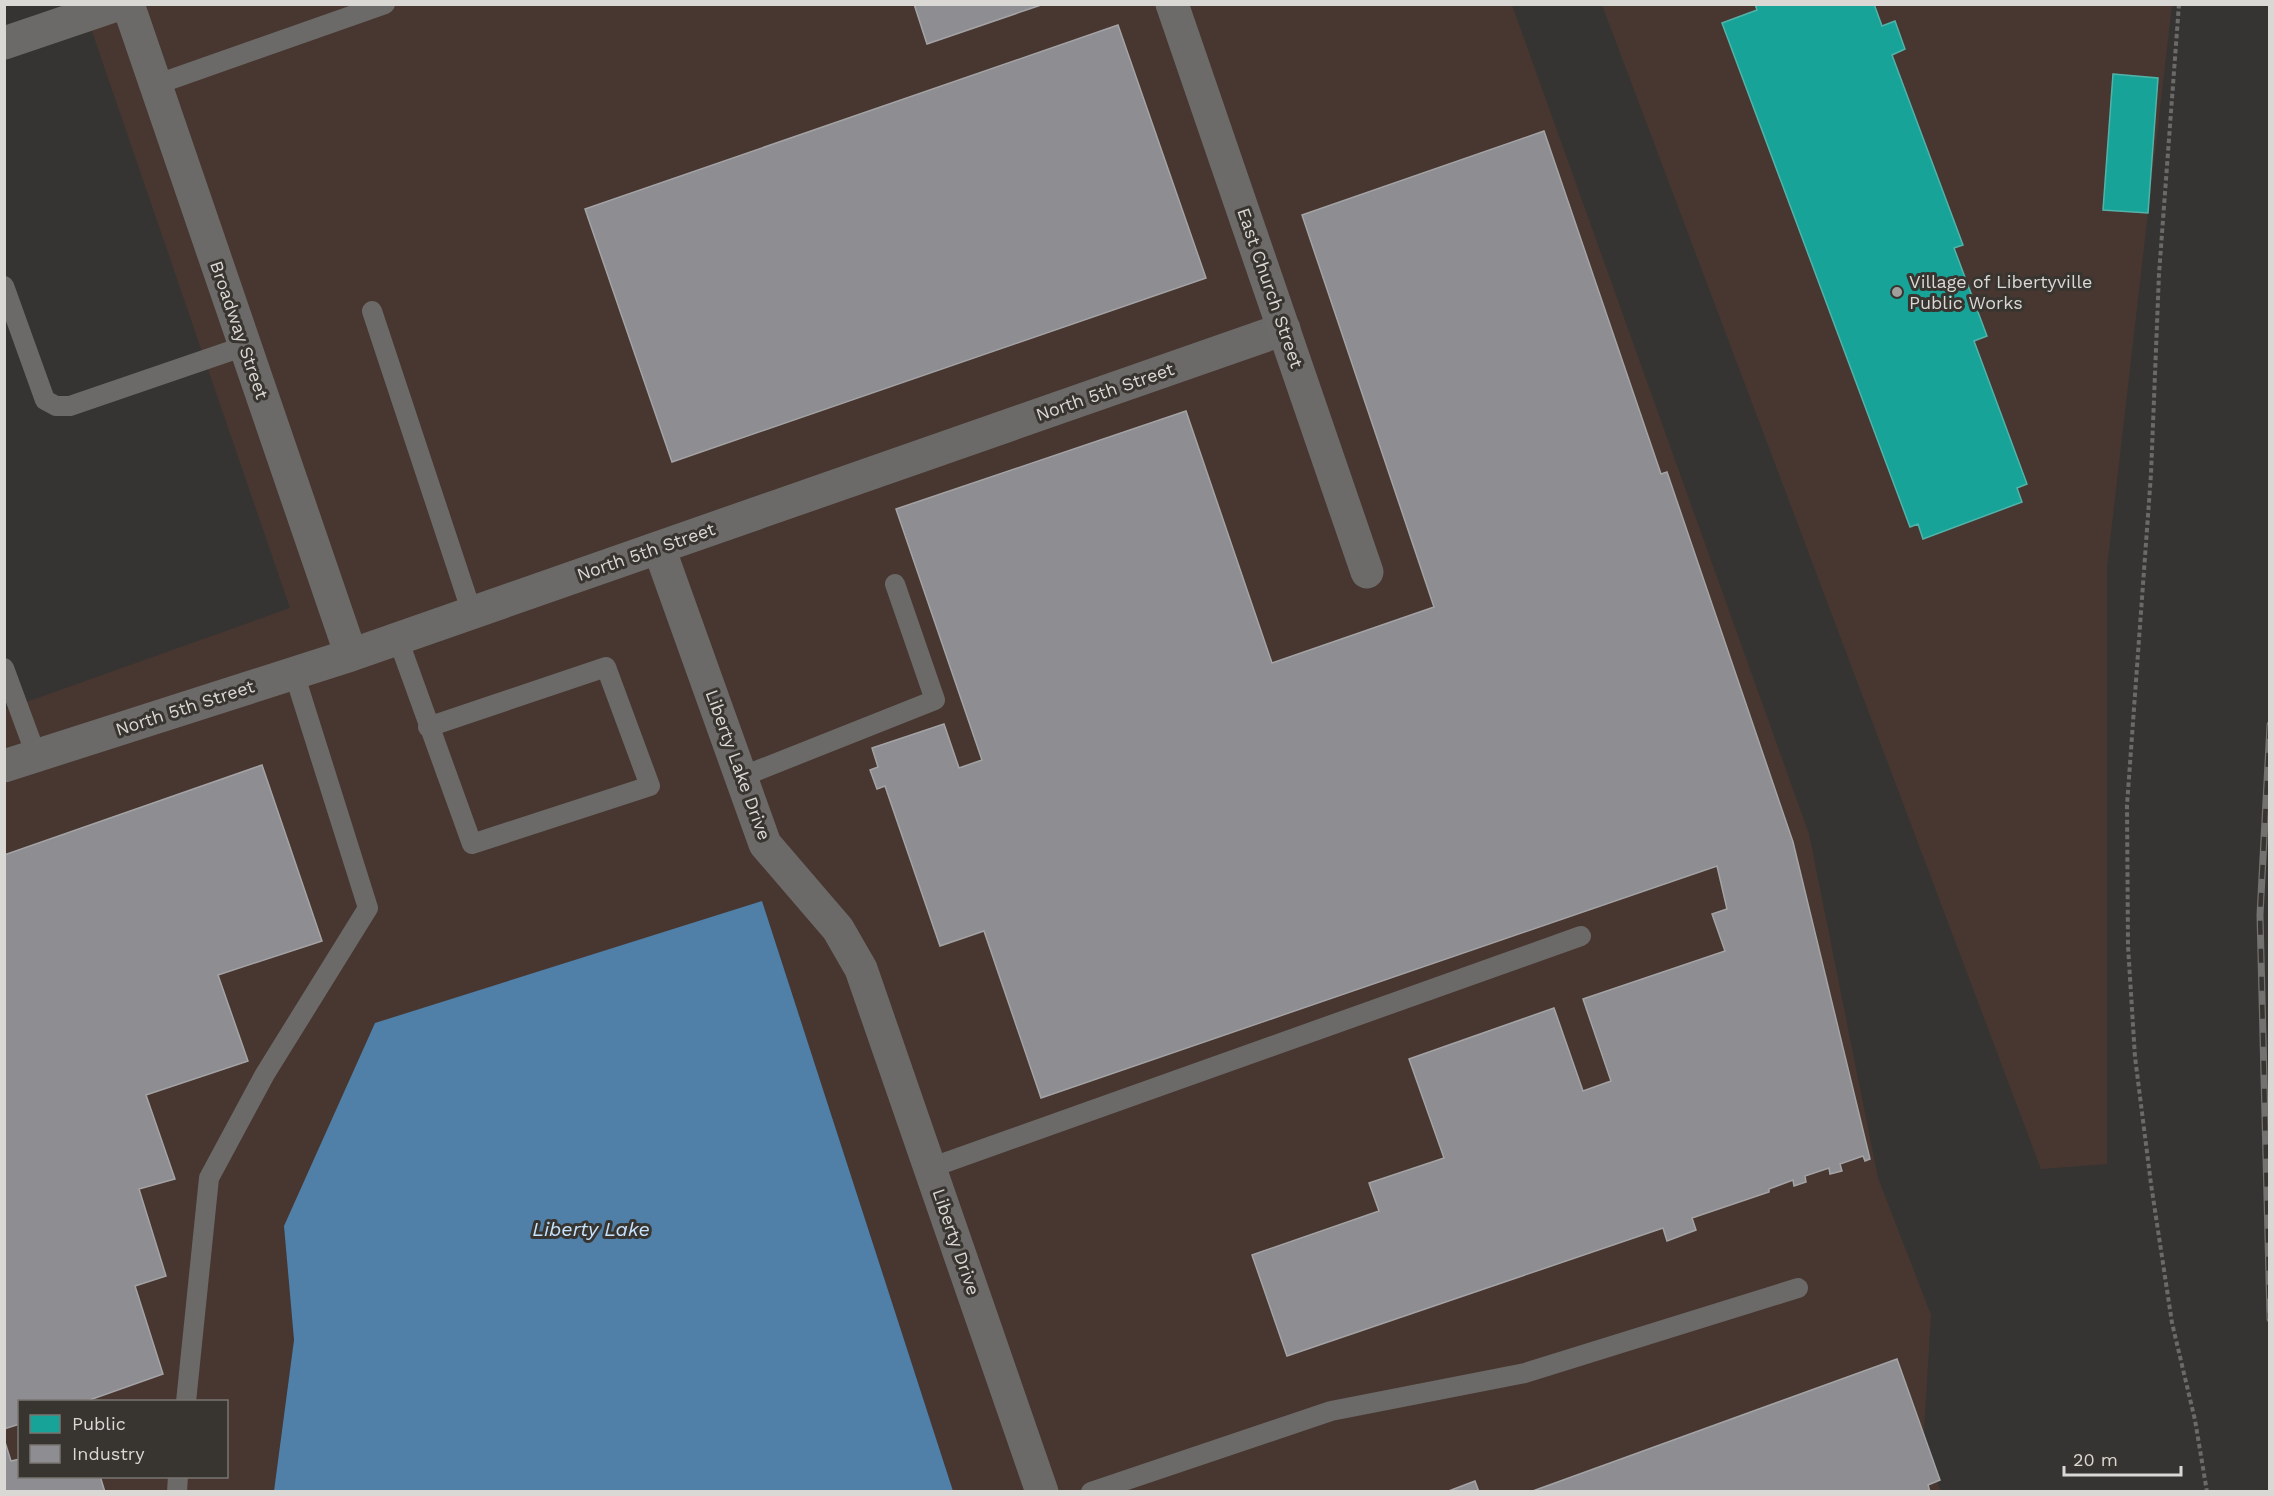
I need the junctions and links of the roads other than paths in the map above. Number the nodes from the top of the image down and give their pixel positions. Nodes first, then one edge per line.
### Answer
1 (119, 4) edge
2 (128, 4) edge
3 (385, 4) edge
4 (1172, 4) edge
5 (4, 44) edge
6 (155, 85) junction
7 (4, 286) edge
8 (372, 311) dead end
9 (1284, 329) junction
10 (245, 346) junction
11 (659, 548) junction
12 (1367, 572) dead end
13 (895, 584) dead end
14 (472, 613) junction
15 (398, 639) junction
16 (351, 655) junction
17 (4, 668) edge
18 (294, 673) junction
19 (428, 727) junction
20 (36, 755) junction
21 (4, 766) edge
22 (741, 777) junction
23 (1581, 936) dead end
24 (870, 993) joint
25 (930, 1168) junction
26 (1798, 1288) dead end
27 (186, 1400) edge
28 (1042, 1491) edge
29 (1091, 1491) edge

1 - 5 street
2 - 6 street, Broadway Street
3 - 6 lane
4 - 9 street, East Church Street
6 - 10 street, Broadway Street
7 - 10 lane
8 - 14 lane
9 - 11 street, North 5th Street
9 - 12 street, East Church Street
10 - 16 street, Broadway Street
11 - 14 street, North 5th Street
11 - 22 street, Liberty Lake Drive
13 - 22 lane
14 - 15 street, North 5th Street
15 - 16 street, North 5th Street
15 - 19 lane
16 - 18 street, North 5th Street
17 - 20 lane
18 - 20 street, North 5th Street
18 - 27 lane
19 - 19 lane
20 - 21 street, North 5th Street
22 - 24 street, Liberty Lake Drive
23 - 25 lane
24 - 25 street, Liberty Drive
25 - 28 street, Liberty Drive
26 - 29 lane

